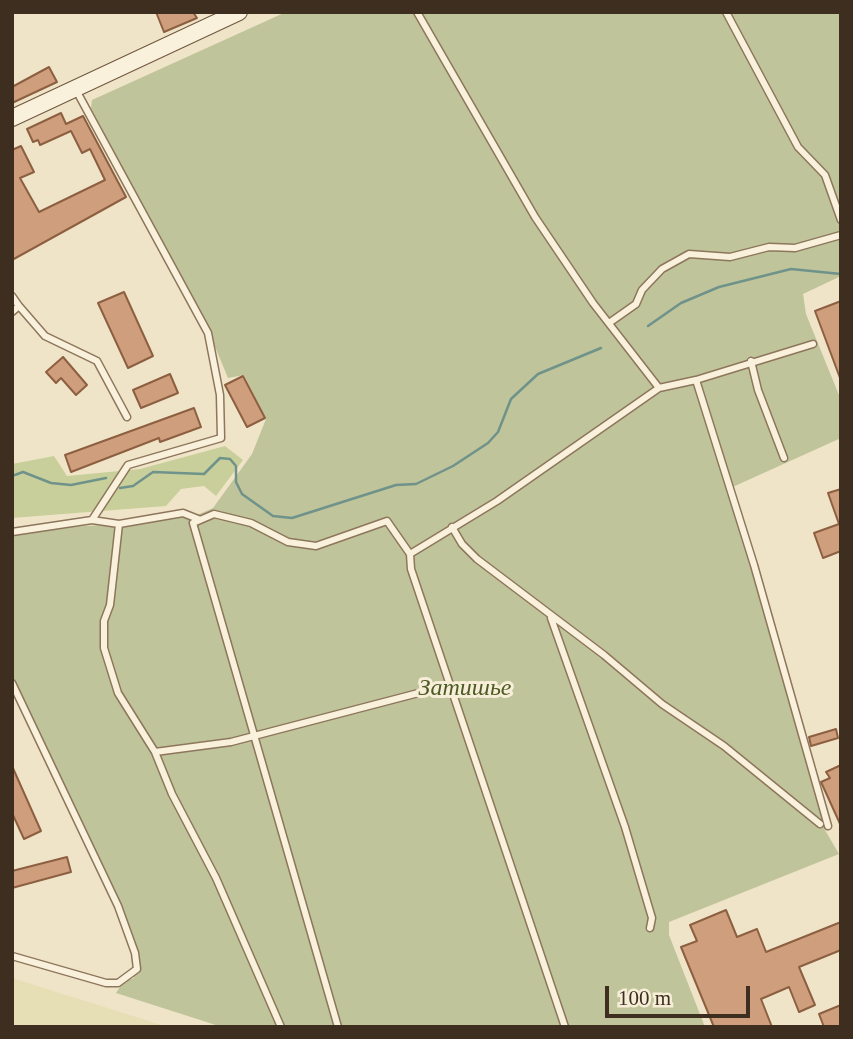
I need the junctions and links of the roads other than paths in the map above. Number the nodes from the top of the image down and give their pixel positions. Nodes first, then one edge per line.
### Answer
1 (239, 12) edge
2 (417, 12) edge
3 (726, 12) edge
4 (75, 88) junction
5 (12, 118) edge
6 (841, 220) edge
7 (841, 235) edge
8 (12, 296) edge
9 (19, 306) junction
10 (12, 312) edge
11 (609, 323) junction
12 (813, 344) dead end
13 (751, 361) junction
14 (696, 380) junction
15 (659, 388) junction
16 (127, 417) dead end
17 (784, 458) dead end
18 (198, 519) junction
19 (92, 520) junction
20 (119, 524) junction
21 (452, 527) junction
22 (12, 532) edge
23 (410, 554) junction
24 (550, 615) junction
25 (12, 683) edge
26 (450, 685) junction
27 (256, 736) junction
28 (155, 752) junction
29 (820, 824) dead end
30 (828, 826) dead end
31 (650, 928) dead end
32 (12, 956) edge
33 (281, 1027) edge
34 (338, 1027) edge
35 (565, 1027) edge

1 - 4 main road
2 - 11 lane
3 - 6 lane
4 - 5 main road
4 - 19 lane
7 - 11 lane
8 - 9 lane
9 - 10 lane
9 - 16 lane
11 - 15 lane
12 - 13 lane
13 - 14 lane
13 - 17 lane
14 - 15 lane
14 - 30 lane
15 - 21 lane
18 - 20 lane
18 - 23 lane
18 - 27 lane
19 - 20 lane
19 - 22 lane
20 - 28 lane
21 - 23 lane
21 - 24 lane
23 - 26 lane
24 - 29 lane
24 - 31 lane
25 - 32 lane
26 - 27 lane
26 - 35 lane
27 - 28 lane
27 - 34 lane
28 - 33 lane

